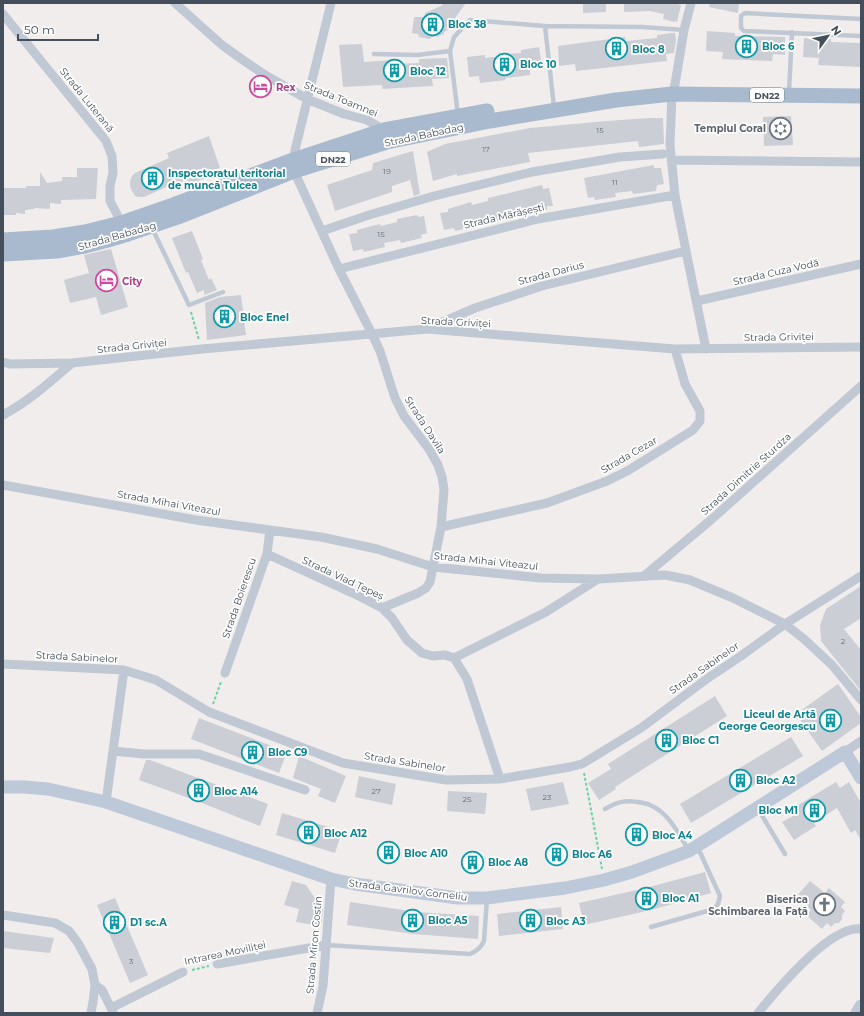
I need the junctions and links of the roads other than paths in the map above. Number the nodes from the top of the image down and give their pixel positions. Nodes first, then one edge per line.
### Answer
1 (175, 3) edge
2 (331, 3) edge
3 (691, 3) edge
4 (3, 14) edge
5 (861, 19) edge
6 (545, 26) junction
7 (684, 30) junction
8 (792, 32) junction
9 (861, 36) edge
10 (450, 50) junction
11 (374, 54) dead end
12 (861, 87) edge
13 (674, 89) junction
14 (789, 90) junction
15 (861, 96) edge
16 (307, 99) junction
17 (554, 105) junction
18 (459, 121) junction
19 (384, 130) junction
20 (667, 157) junction
21 (861, 162) edge
22 (294, 166) junction
23 (675, 195) junction
24 (152, 226) junction
25 (125, 229) junction
26 (322, 231) junction
27 (3, 240) edge
28 (686, 251) junction
29 (3, 254) edge
30 (861, 264) edge
31 (340, 269) junction
32 (223, 292) dead end
33 (697, 300) junction
34 (427, 329) junction
35 (372, 334) junction
36 (861, 347) edge
37 (675, 349) junction
38 (706, 349) junction
39 (3, 362) edge
40 (72, 363) junction
41 (861, 386) edge
42 (3, 415) edge
43 (3, 485) edge
44 (441, 527) junction
45 (270, 530) junction
46 (267, 554) junction
47 (433, 567) junction
48 (644, 576) junction
49 (861, 576) edge
50 (599, 579) junction
51 (382, 608) junction
52 (785, 624) junction
53 (454, 658) junction
54 (3, 664) edge
55 (124, 670) junction
56 (225, 673) road end
57 (861, 700) edge
58 (861, 741) edge
59 (113, 751) junction
60 (845, 752) junction
61 (861, 778) edge
62 (500, 779) junction
63 (3, 787) edge
64 (306, 790) dead end
65 (106, 802) junction
66 (757, 808) junction
67 (605, 809) dead end
68 (693, 848) junction
69 (785, 854) dead end
70 (330, 879) junction
71 (487, 898) junction
72 (3, 915) edge
73 (651, 927) dead end
74 (861, 930) edge
75 (326, 945) junction
76 (217, 964) road end
77 (183, 972) road end
78 (95, 985) junction
79 (861, 1006) edge
80 (113, 1010) edge
81 (90, 1013) edge
82 (317, 1013) edge
83 (758, 1013) edge
84 (857, 1013) edge

1 - 16 street, Strada Toamnei
2 - 16 street
3 - 7 street
4 - 25 street, Strada Luterană
5 - 8 lane
6 - 7 lane
6 - 10 lane
6 - 17 lane
7 - 13 street
8 - 9 lane
8 - 14 lane
10 - 11 lane
10 - 18 lane
12 - 14 main road, Strada Babadag
13 - 14 main road, Strada Babadag / DN22
13 - 17 main road, Strada Babadag / DN22
13 - 20 street
14 - 15 main road, Strada Babadag / DN22
16 - 19 street, Strada Toamnei
16 - 22 street
17 - 18 main road, Strada Babadag / DN22
18 - 19 main road, Strada Babadag
18 - 22 main road, Strada Babadag / DN22
19 - 22 main road, Strada Babadag
20 - 21 street
20 - 23 street
20 - 26 street
22 - 24 main road, Strada Babadag / DN22
22 - 25 main road, Strada Babadag
22 - 26 street, Strada Davila
23 - 28 street
23 - 31 street, Strada Mărășești
24 - 25 main road, Strada Babadag / DN22
24 - 32 lane
25 - 27 main road, Strada Babadag
25 - 29 main road, Strada Babadag / DN22
26 - 31 street, Strada Davila
28 - 33 street
28 - 34 street, Strada Darius
30 - 33 street, Strada Cuza Vodă
31 - 35 street, Strada Davila
33 - 38 street
34 - 35 street, Strada Griviței
34 - 37 street, Strada Griviței
35 - 40 street, Strada Griviței
35 - 44 street, Strada Davila
36 - 38 street, Strada Griviței
37 - 38 street, Strada Griviței
37 - 44 street, Strada Cezar
39 - 40 street, Strada Griviței
40 - 42 street
41 - 48 street, Strada Dimitrie Sturdza
43 - 45 street, Strada Mihai Viteazul
44 - 47 street, Strada Davila
45 - 46 street, Strada Boierescu
45 - 47 street, Strada Mihai Viteazul
46 - 51 street, Strada Vlad Țepeș
46 - 56 street, Strada Boierescu
47 - 50 street, Strada Mihai Viteazul
47 - 51 street, Strada Davila
48 - 50 street, Strada Mihai Viteazul
48 - 52 street, Strada Mihai Viteazul
49 - 52 street, Strada Sabinelor
50 - 53 street
51 - 53 street, Strada Vlad Țepeș
52 - 57 street, Strada Mihai Viteazul
52 - 62 street, Strada Sabinelor
53 - 62 street
54 - 55 street, Strada Sabinelor
55 - 59 street
55 - 62 street, Strada Sabinelor
58 - 60 street, Strada Gavrilov Corneliu
59 - 64 street
59 - 65 street
60 - 61 street
60 - 66 street, Strada Gavrilov Corneliu
63 - 65 street, Strada Gavrilov Corneliu
65 - 70 street, Strada Gavrilov Corneliu
66 - 68 street, Strada Gavrilov Corneliu
66 - 69 lane
67 - 68 lane
68 - 71 street, Strada Gavrilov Corneliu
68 - 73 lane
70 - 71 street, Strada Gavrilov Corneliu
70 - 75 street, Strada Miron Costin
71 - 75 lane
72 - 78 street
74 - 83 street
75 - 76 street, Intrarea Moviliței
75 - 82 street, Strada Miron Costin
77 - 80 street, Intrarea Moviliței
78 - 80 street
78 - 81 street
79 - 84 street

